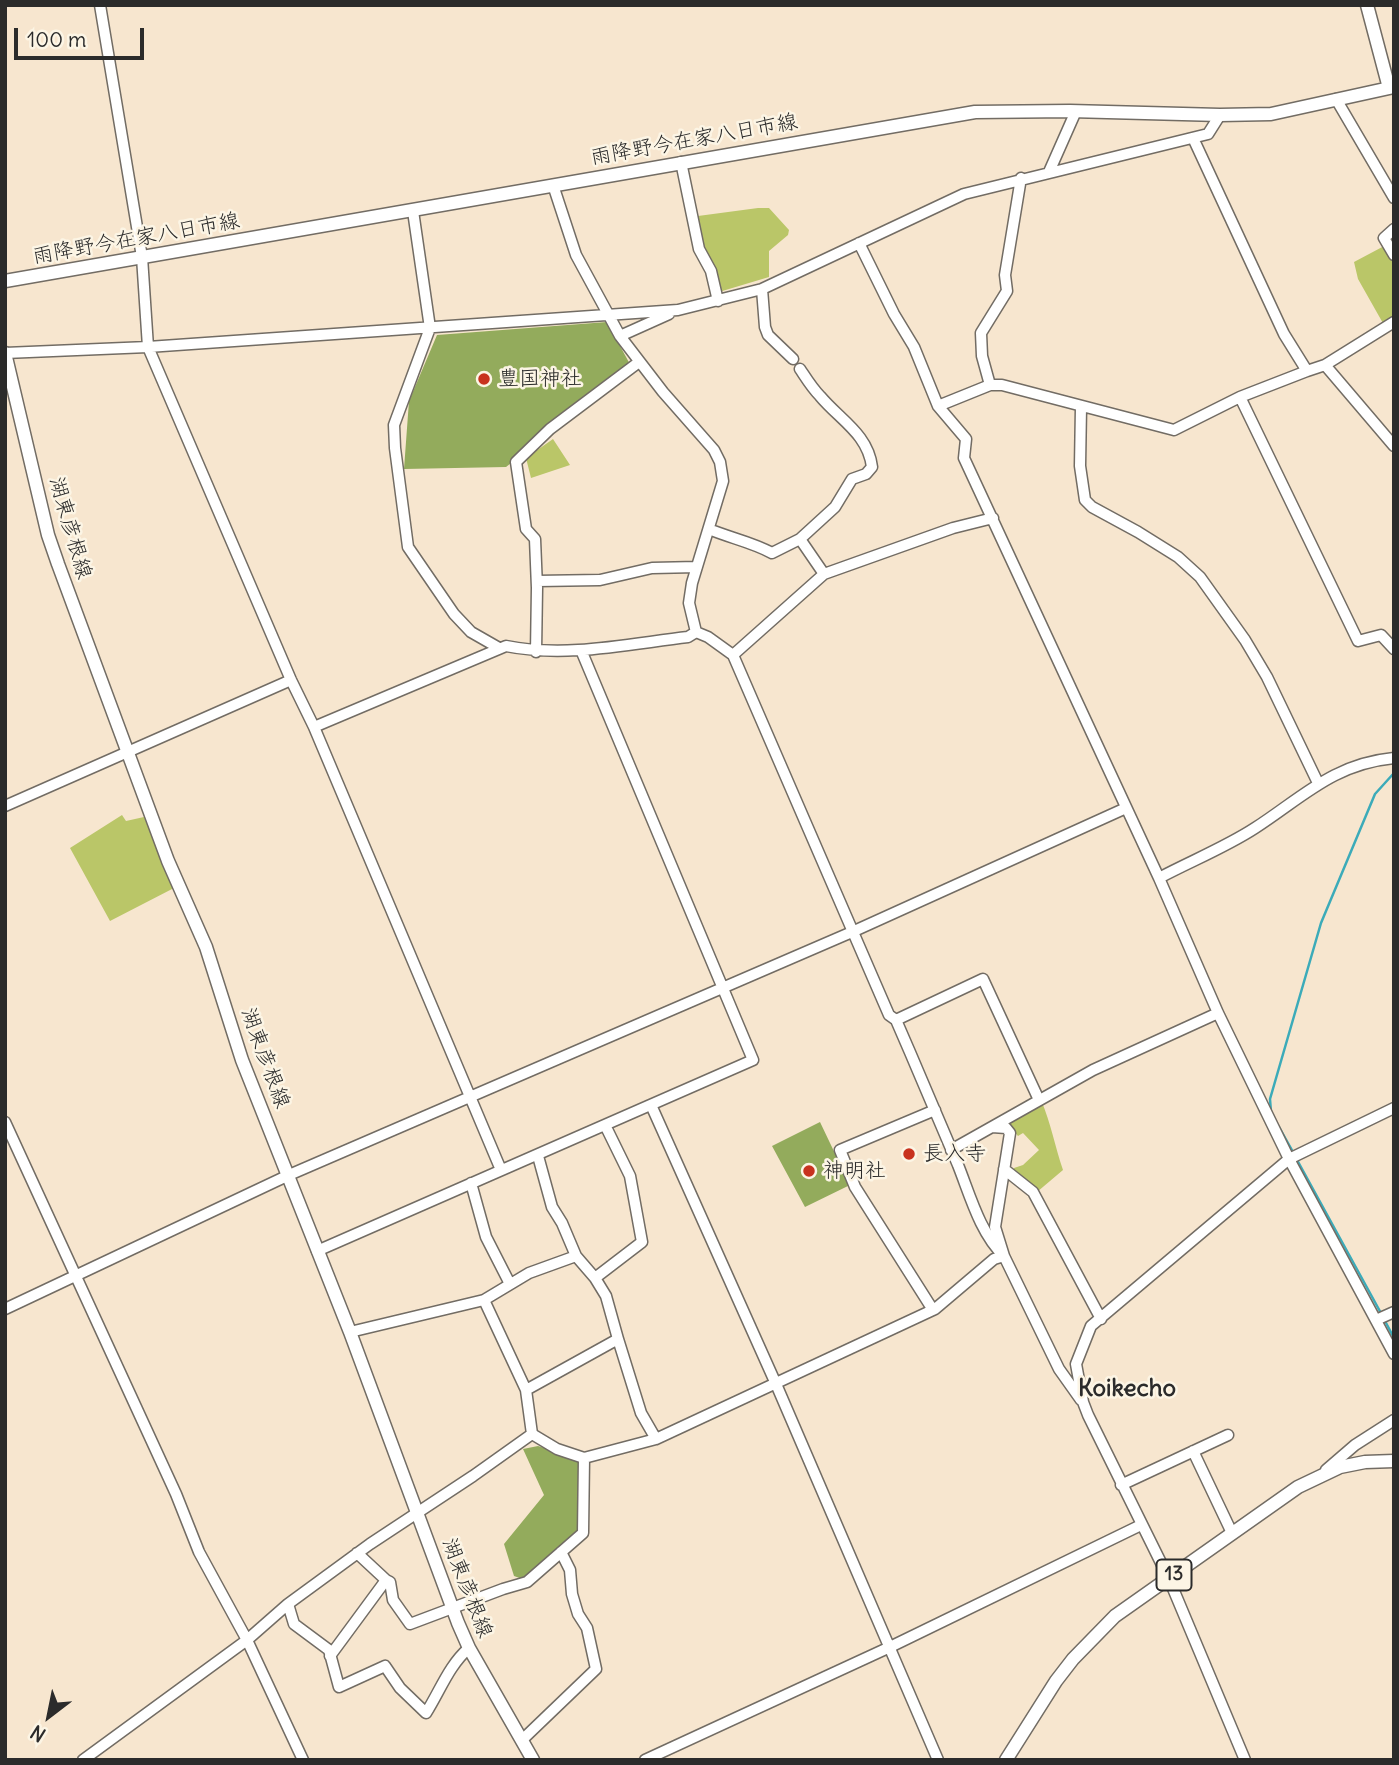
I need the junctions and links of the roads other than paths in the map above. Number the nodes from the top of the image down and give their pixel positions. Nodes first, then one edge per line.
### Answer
1 (100, 5) edge
2 (1367, 5) edge
3 (1391, 87) edge
4 (1336, 99) junction
5 (1076, 111) junction
6 (1220, 115) junction
7 (1193, 138) junction
8 (681, 162) junction
9 (1049, 172) junction
10 (1021, 178) junction
11 (553, 186) junction
12 (1394, 198) edge
13 (414, 211) junction
14 (1394, 229) edge
15 (859, 243) junction
16 (1394, 255) edge
17 (142, 257) junction
18 (5, 281) edge
19 (762, 289) junction
20 (718, 301) junction
21 (678, 310) junction
22 (608, 316) junction
23 (1394, 322) edge
24 (430, 328) junction
25 (620, 336) junction
26 (148, 347) junction
27 (5, 353) edge
28 (639, 362) junction
29 (1325, 365) junction
30 (1307, 372) junction
31 (990, 385) junction
32 (1240, 397) junction
33 (938, 406) junction
34 (1081, 407) junction
35 (1394, 446) edge
36 (993, 518) junction
37 (709, 529) junction
38 (800, 539) junction
39 (697, 567) junction
40 (824, 574) junction
41 (537, 581) junction
42 (696, 632) junction
43 (499, 648) junction
44 (1394, 649) edge
45 (581, 650) junction
46 (536, 652) junction
47 (733, 655) junction
48 (291, 680) junction
49 (314, 727) junction
50 (126, 751) junction
51 (1394, 758) edge
52 (1318, 783) junction
53 (5, 806) edge
54 (1126, 808) junction
55 (1159, 878) junction
56 (852, 932) junction
57 (723, 988) junction
58 (1218, 1013) junction
59 (895, 1020) junction
60 (471, 1095) junction
61 (1039, 1100) junction
62 (651, 1105) junction
63 (1394, 1108) edge
64 (935, 1110) junction
65 (5, 1122) edge
66 (605, 1125) junction
67 (992, 1127) junction
68 (951, 1150) junction
69 (538, 1156) junction
70 (1289, 1159) junction
71 (501, 1170) junction
72 (1004, 1170) junction
73 (289, 1175) junction
74 (471, 1184) junction
75 (317, 1251) junction
76 (576, 1256) junction
77 (1004, 1256) junction
78 (75, 1275) junction
79 (595, 1278) junction
80 (510, 1284) junction
81 (484, 1300) junction
82 (5, 1309) edge
83 (933, 1310) junction
84 (1392, 1313) edge
85 (1101, 1319) junction
86 (1376, 1320) junction
87 (351, 1332) junction
88 (618, 1339) junction
89 (1394, 1354) edge
90 (776, 1384) junction
91 (526, 1390) junction
92 (1083, 1402) junction
93 (1394, 1420) edge
94 (532, 1434) junction
95 (1228, 1435) dead end
96 (656, 1439) junction
97 (1193, 1451) junction
98 (584, 1458) junction
99 (1394, 1461) edge
100 (1321, 1474) junction
101 (1121, 1485) junction
102 (417, 1512) junction
103 (1141, 1525) junction
104 (1232, 1533) junction
105 (561, 1552) junction
106 (357, 1553) junction
107 (1169, 1579) junction
108 (386, 1580) junction
109 (288, 1604) junction
110 (452, 1608) junction
111 (247, 1640) junction
112 (890, 1647) junction
113 (469, 1648) junction
114 (330, 1656) junction
115 (522, 1740) junction
116 (83, 1760) edge
117 (303, 1760) edge
118 (533, 1760) edge
119 (645, 1760) edge
120 (938, 1760) edge
121 (1006, 1760) edge
122 (1245, 1760) edge

1 - 17 street
2 - 3 main road
3 - 4 main road, 雨降野今在家八日市線
4 - 6 main road, 雨降野今在家八日市線
4 - 12 street
5 - 6 main road, 雨降野今在家八日市線
5 - 8 main road, 雨降野今在家八日市線
5 - 9 street
6 - 7 street
7 - 9 street
7 - 30 street
8 - 11 main road, 雨降野今在家八日市線
8 - 20 street
9 - 10 street
10 - 15 street
10 - 31 street
11 - 13 main road, 雨降野今在家八日市線
11 - 22 street
13 - 17 main road, 雨降野今在家八日市線
13 - 24 street
14 - 16 street
15 - 19 street
15 - 33 street
17 - 18 main road, 雨降野今在家八日市線
17 - 26 street
19 - 20 street
19 - 38 street
20 - 21 street
21 - 22 street
21 - 25 street
22 - 24 street
22 - 25 street
23 - 29 street
24 - 26 street
24 - 43 street
25 - 28 street
26 - 27 street
26 - 48 street
27 - 50 main road, 湖東彦根線
28 - 37 street
28 - 41 street
29 - 30 street
29 - 35 street
30 - 32 street
31 - 33 street
31 - 34 street
32 - 34 street
32 - 44 street
33 - 36 street
34 - 52 street
36 - 40 street
36 - 54 street
37 - 38 street
37 - 39 street
38 - 40 street
39 - 41 street
39 - 42 street
40 - 47 street
41 - 46 street
42 - 45 street
42 - 47 street
43 - 46 street
43 - 49 street
45 - 46 street
45 - 57 street
47 - 56 street
48 - 49 street
48 - 50 street
49 - 60 street
50 - 53 street
50 - 73 main road, 湖東彦根線
51 - 52 street
52 - 55 street
54 - 55 street
54 - 56 street
55 - 58 street
56 - 57 street
56 - 59 street
57 - 60 street
57 - 62 street
58 - 61 street
58 - 70 street
59 - 61 street
59 - 64 street
60 - 71 street
60 - 73 street
61 - 67 street
62 - 66 street
62 - 90 street
63 - 70 street
64 - 68 street
64 - 83 street
65 - 78 street
66 - 69 street
66 - 79 street
67 - 68 street
67 - 72 street
68 - 77 street
69 - 71 street
69 - 76 street
70 - 85 street
70 - 86 street
71 - 74 street
72 - 77 street
72 - 85 street
73 - 75 main road, 湖東彦根線
73 - 78 street
74 - 75 street
74 - 80 street
75 - 87 main road, 湖東彦根線
76 - 79 street
76 - 80 street
77 - 83 street
77 - 92 street
78 - 82 street
78 - 111 street
79 - 88 street
80 - 81 street
81 - 87 street
81 - 91 street
83 - 90 street
84 - 86 street
85 - 92 street
86 - 89 street
87 - 102 main road, 湖東彦根線
88 - 91 street
88 - 96 street
90 - 96 street
90 - 112 street
91 - 94 street
92 - 101 street
93 - 100 street
94 - 98 street
94 - 102 street
95 - 97 street
96 - 98 street
97 - 101 street
97 - 104 street
98 - 105 street
99 - 100 main road, 13
100 - 104 main road, 13
101 - 103 street
102 - 106 street
102 - 110 main road, 湖東彦根線
103 - 107 street
103 - 112 street
104 - 107 main road, 13
105 - 110 street
105 - 115 street
106 - 108 street
106 - 109 street
107 - 121 main road, 13
107 - 122 street
108 - 110 street
108 - 114 street
109 - 111 street
109 - 114 street
110 - 113 main road, 湖東彦根線
111 - 116 street
111 - 117 street
112 - 119 street
112 - 120 street
113 - 114 street
113 - 115 main road, 湖東彦根線
115 - 118 main road, 湖東彦根線

